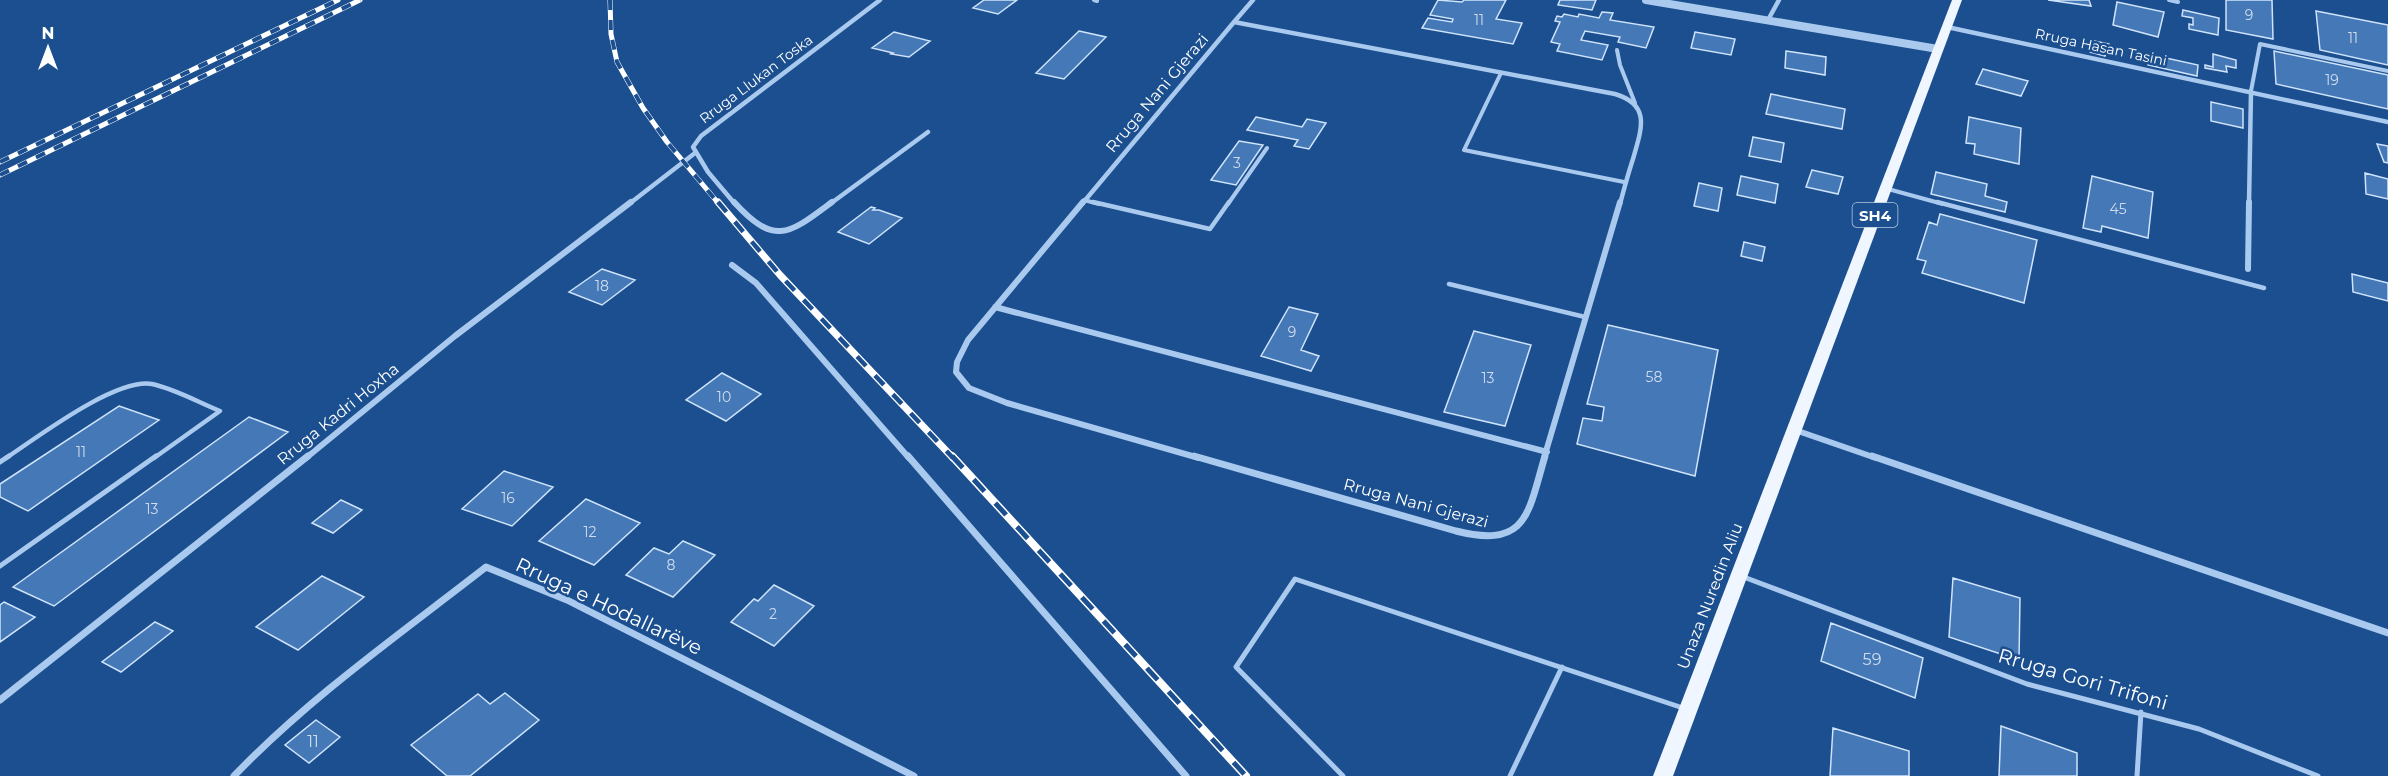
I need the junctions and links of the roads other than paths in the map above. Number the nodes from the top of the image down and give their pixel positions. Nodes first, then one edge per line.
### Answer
1 (880, 0) edge
2 (1253, 0) edge
3 (1646, 0) edge
4 (1779, 0) edge
5 (1957, 0) edge
6 (2169, 0) edge
7 (2178, 2) dead end
8 (1768, 20) junction
9 (1234, 22) junction
10 (1947, 27) junction
11 (1938, 49) junction
12 (1617, 50) dead end
13 (2388, 71) edge
14 (1501, 73) junction
15 (2251, 91) junction
16 (1635, 103) junction
17 (2388, 122) edge
18 (928, 132) dead end
19 (1267, 148) dead end
20 (695, 153) junction
21 (1624, 182) junction
22 (1885, 189) junction
23 (1084, 200) junction
24 (732, 266) dead end
25 (2248, 269) dead end
26 (1449, 284) dead end
27 (2264, 288) dead end
28 (995, 307) junction
29 (1585, 316) junction
30 (1794, 429) junction
31 (1546, 452) junction
32 (0, 462) edge
33 (0, 566) edge
34 (1739, 575) junction
35 (2388, 633) edge
36 (1562, 667) junction
37 (0, 700) edge
38 (1688, 709) junction
39 (2141, 712) junction
40 (234, 776) edge
41 (914, 776) edge
42 (1186, 776) edge
43 (1343, 776) edge
44 (1510, 776) edge
45 (1663, 776) edge
46 (2138, 776) edge
47 (2318, 776) edge

1 - 20 street, Rruga Llukan Toska
2 - 9 street, Rruga Nani Gjerazi
3 - 8 street
4 - 8 street
5 - 10 main road, SH4
6 - 7 lane
8 - 11 street
9 - 14 street
9 - 23 street, Rruga Nani Gjerazi
10 - 11 main road, SH4
10 - 15 street, Rruga Hasan Tasini
11 - 22 main road, SH4
12 - 16 lane
13 - 15 lane
14 - 16 street
14 - 21 lane
15 - 17 street, Rruga Hasan Tasini
15 - 25 street
16 - 21 street, Rruga Nani Gjerazi
18 - 20 street
19 - 23 lane
20 - 37 street, Rruga Kadri Hoxha
21 - 29 street, Rruga Nani Gjerazi
22 - 27 lane
22 - 30 main road, SH4
23 - 28 street, Rruga Nani Gjerazi
24 - 42 street
26 - 29 lane
28 - 31 street
28 - 31 street, Rruga Nani Gjerazi
29 - 31 street, Rruga Nani Gjerazi
30 - 34 main road, Unaza Nuredin Aliu / SH4
30 - 35 street
32 - 33 lane
34 - 38 main road, Unaza Nuredin Aliu / SH4
34 - 39 lane, Rruga Gori Trifoni
36 - 38 lane
36 - 43 lane
36 - 44 lane
38 - 45 main road, Unaza Nuredin Aliu / SH4
39 - 46 lane
39 - 47 lane, Rruga Gori Trifoni
40 - 41 street, Rruga e Hodallarëve

